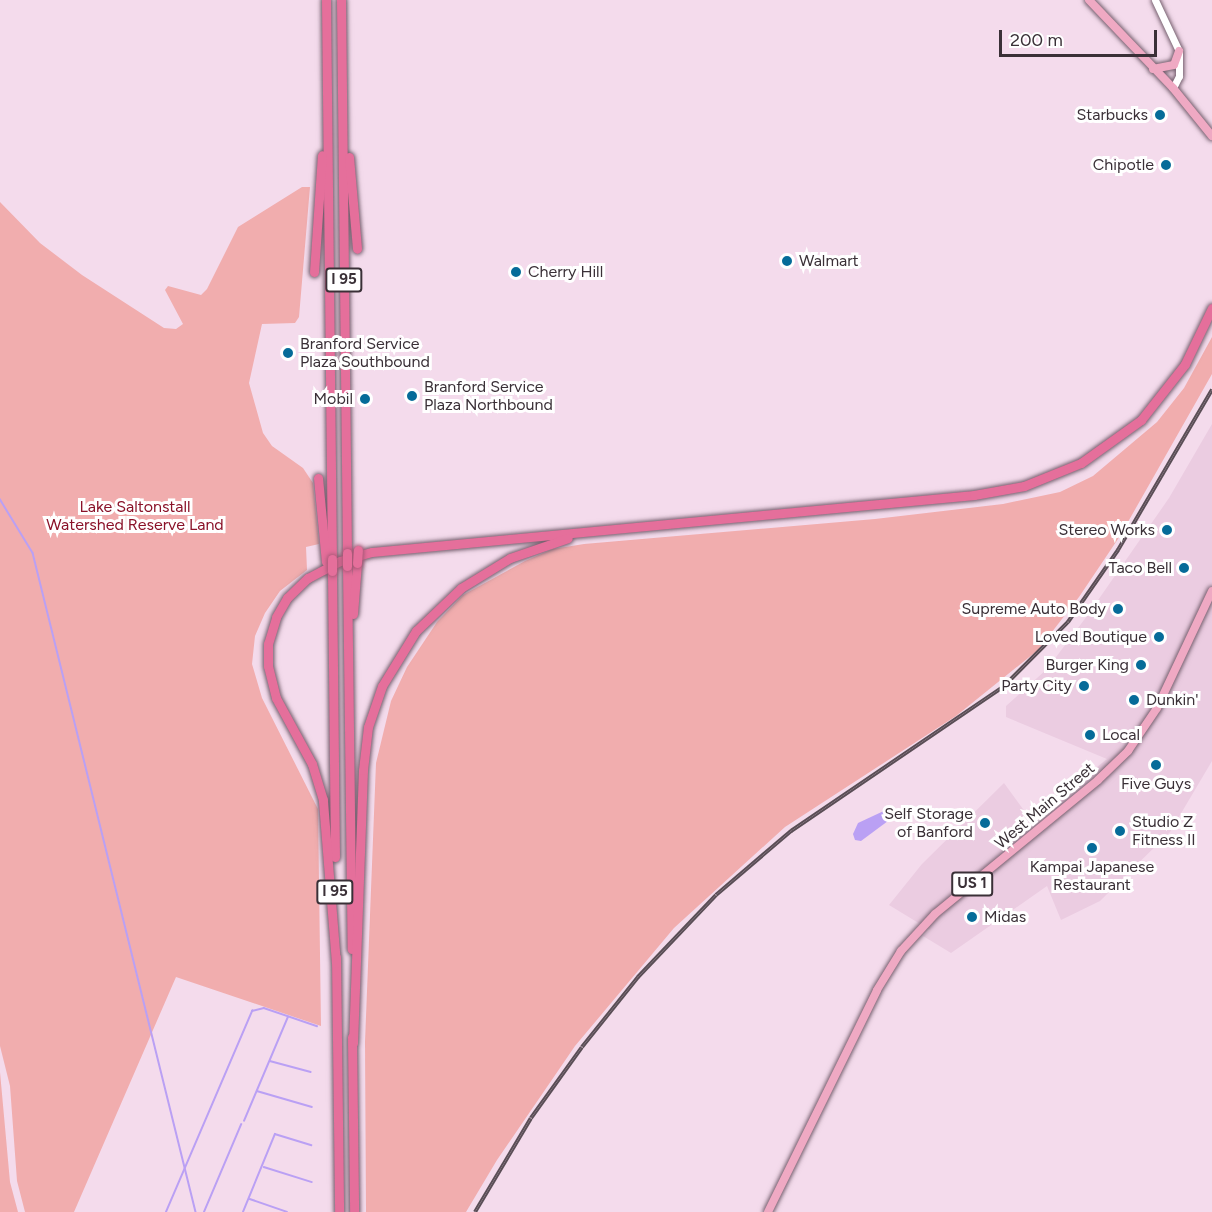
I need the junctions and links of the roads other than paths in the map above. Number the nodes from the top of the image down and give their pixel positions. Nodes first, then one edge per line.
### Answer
1 (326, 0) edge
2 (1089, 0) edge
3 (1155, 0) edge
4 (341, 4) edge
5 (1179, 51) junction
6 (1154, 69) junction
7 (1173, 88) junction
8 (327, 112) junction
9 (1212, 136) edge
10 (357, 249) dead end
11 (314, 272) dead end
12 (1212, 308) edge
13 (1212, 320) edge
14 (318, 478) dead end
15 (358, 550) dead end
16 (329, 560) junction
17 (352, 564) junction
18 (1212, 591) edge
19 (336, 963) junction
20 (352, 1043) junction
21 (339, 1212) edge
22 (354, 1212) edge
23 (768, 1212) edge

1 - 8 highway, I 95
2 - 6 main road
3 - 5 main road
4 - 10 highway
4 - 17 highway, I 95, bridge
5 - 6 main road
5 - 7 main road
6 - 7 main road
7 - 9 main road
8 - 11 highway
8 - 16 highway, I 95
12 - 19 highway
13 - 20 highway
14 - 16 highway
15 - 17 highway, bridge
16 - 19 highway, I 95, bridge
17 - 20 highway, I 95
18 - 23 main road, West Main Street / US 1
19 - 21 highway, I 95
20 - 22 highway, I 95

